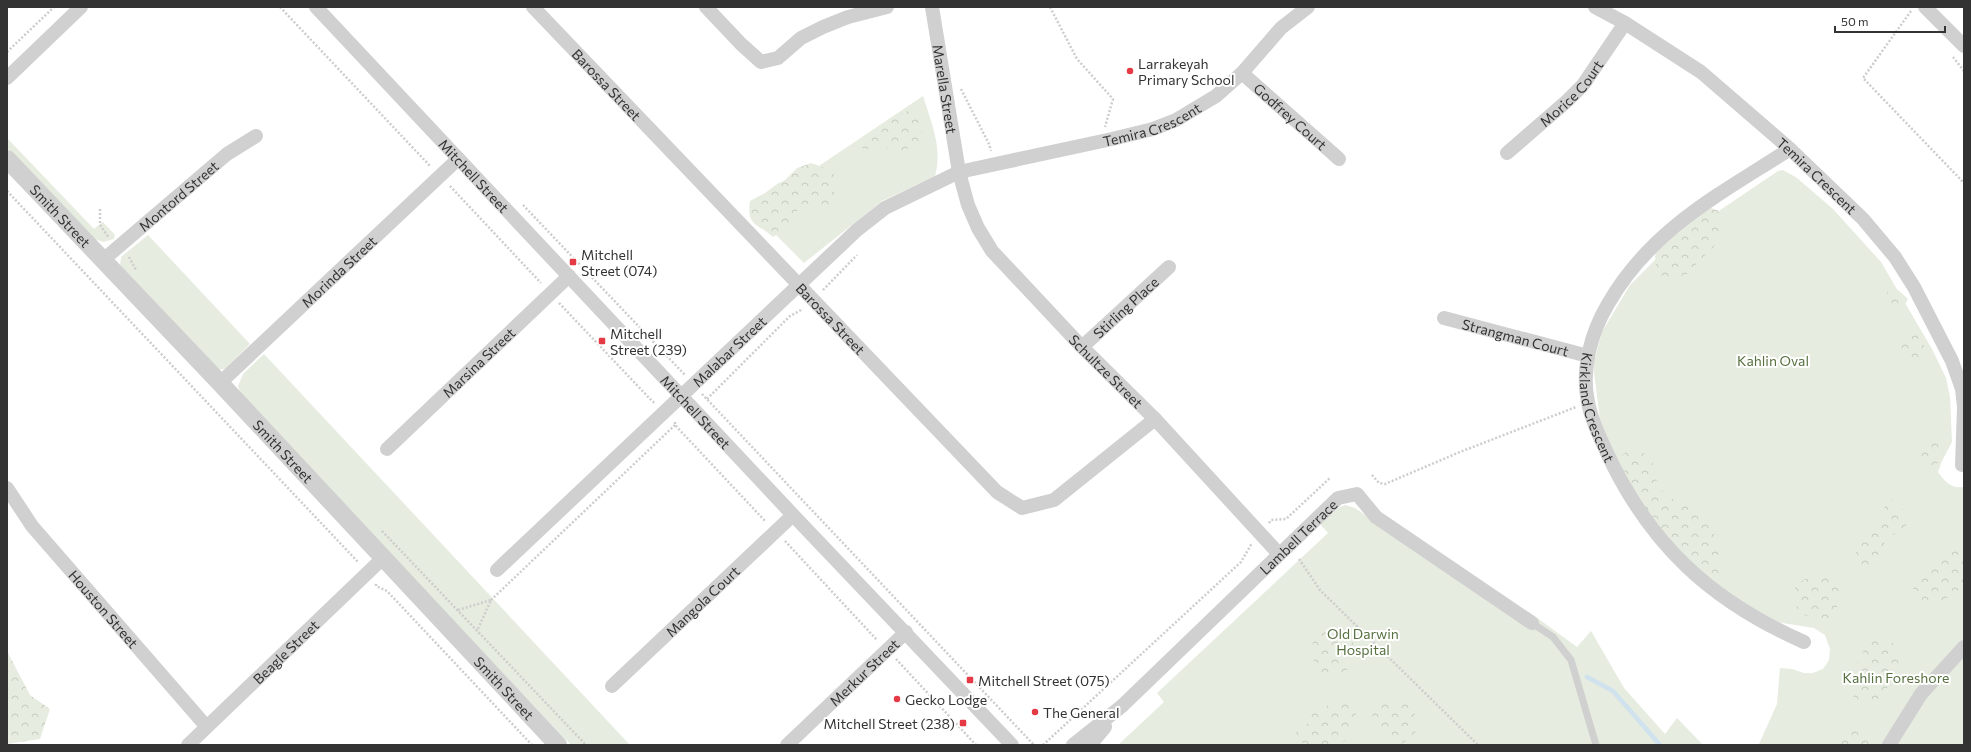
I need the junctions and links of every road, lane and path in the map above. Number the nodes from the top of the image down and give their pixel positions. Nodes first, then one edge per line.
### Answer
1 (54, 7) edge
2 (81, 7) edge
3 (280, 7) edge
4 (316, 7) edge
5 (533, 7) edge
6 (706, 7) edge
7 (887, 7) edge
8 (932, 7) edge
9 (1050, 7) edge
10 (1308, 7) edge
11 (1595, 7) edge
12 (1914, 7) edge
13 (1924, 7) edge
14 (1625, 23) junction
15 (1964, 46) edge
16 (7, 52) edge
17 (1242, 73) junction
18 (7, 78) edge
19 (958, 84) dead end
20 (256, 136) dead end
21 (1106, 141) junction
22 (1790, 149) junction
23 (1507, 153) dead end
24 (7, 159) edge
25 (458, 159) junction
26 (1339, 159) dead end
27 (994, 164) junction
28 (434, 170) dead end
29 (959, 172) junction
30 (445, 181) dead end
31 (1964, 183) edge
32 (7, 191) edge
33 (100, 209) dead end
34 (118, 246) junction
35 (858, 255) dead end
36 (103, 260) junction
37 (1169, 267) dead end
38 (138, 273) dead end
39 (569, 276) junction
40 (798, 285) junction
41 (543, 286) dead end
42 (818, 295) dead end
43 (554, 297) dead end
44 (805, 308) dead end
45 (1444, 318) dead end
46 (1082, 347) junction
47 (1588, 356) junction
48 (220, 383) junction
49 (681, 395) junction
50 (702, 398) dead end
51 (656, 402) dead end
52 (1577, 407) dead end
53 (1964, 408) edge
54 (1155, 419) junction
55 (387, 449) dead end
56 (1962, 466) dead end
57 (1372, 475) dead end
58 (1330, 478) dead end
59 (7, 488) edge
60 (793, 515) junction
61 (768, 524) dead end
62 (1268, 524) dead end
63 (377, 525) dead end
64 (779, 536) dead end
65 (1256, 538) dead end
66 (1279, 554) junction
67 (382, 559) junction
68 (1299, 559) dead end
69 (363, 568) dead end
70 (496, 570) dead end
71 (376, 582) dead end
72 (491, 600) junction
73 (458, 610) junction
74 (1532, 623) joint
75 (477, 631) junction
76 (906, 632) junction
77 (878, 640) dead end
78 (1804, 642) dead end
79 (1964, 646) edge
80 (894, 658) dead end
81 (612, 686) dead end
82 (1122, 706) junction
83 (206, 726) junction
84 (188, 745) edge
85 (532, 745) edge
86 (558, 745) edge
87 (586, 745) edge
88 (787, 745) edge
89 (976, 745) edge
90 (1012, 745) edge
91 (1043, 745) edge
92 (1073, 745) edge
93 (1090, 745) edge
94 (1478, 745) edge
95 (1596, 745) edge
96 (1889, 745) edge

1 - 16 path
2 - 18 street
3 - 28 path
4 - 25 street, Mitchell Street
5 - 40 street, Barossa Street
6 - 7 street
8 - 29 street, Marella Street
9 - 21 path
10 - 17 street, Temira Crescent
11 - 14 street, Temira Crescent
12 - 31 path
13 - 15 street
14 - 22 street, Temira Crescent
14 - 23 street, Morice Court
17 - 21 street, Temira Crescent
17 - 26 street, Godfrey Court
19 - 27 path
20 - 34 street, Montord Street
21 - 27 street, Temira Crescent
22 - 47 street, Kirkland Crescent
22 - 53 street, Temira Crescent
24 - 36 street, Smith Street
25 - 39 street, Mitchell Street
25 - 48 street, Morinda Street
27 - 29 street, Temira Crescent
29 - 40 street, Malabar Street
29 - 46 street, Schultze Street
30 - 41 path
32 - 69 path
33 - 34 path
34 - 36 street, Montord Street
34 - 38 path
35 - 42 path
36 - 48 street, Smith Street
37 - 46 street, Stirling Place
39 - 49 street, Mitchell Street
39 - 55 street, Marsina Street
40 - 49 street, Malabar Street
40 - 54 street, Barossa Street
43 - 51 path
44 - 50 path
45 - 47 street, Strangman Court
46 - 54 street, Schultze Street
47 - 78 street, Kirkland Crescent
48 - 67 street, Smith Street
49 - 60 street, Mitchell Street
49 - 70 street, Malabar Street
52 - 57 path
53 - 56 street, Temira Crescent
54 - 66 street, Schultze Street
58 - 62 path
59 - 83 street, Houston Street
60 - 76 street, Mitchell Street
60 - 81 street, Mangola Court
61 - 72 path
63 - 73 path
64 - 77 path
65 - 91 path
66 - 74 street, Lambell Terrace
66 - 82 street, Lambell Terrace
67 - 83 street, Beagle Street
67 - 86 street, Smith Street
68 - 94 path
71 - 85 path
72 - 73 path
72 - 75 path
73 - 75 path
74 - 95 lane
75 - 87 path
76 - 88 street, Merkur Street
76 - 90 street, Mitchell Street
79 - 96 street
80 - 89 path
82 - 92 street, Lambell Terrace
82 - 93 street, Lambell Terrace
83 - 84 street, Beagle Street

